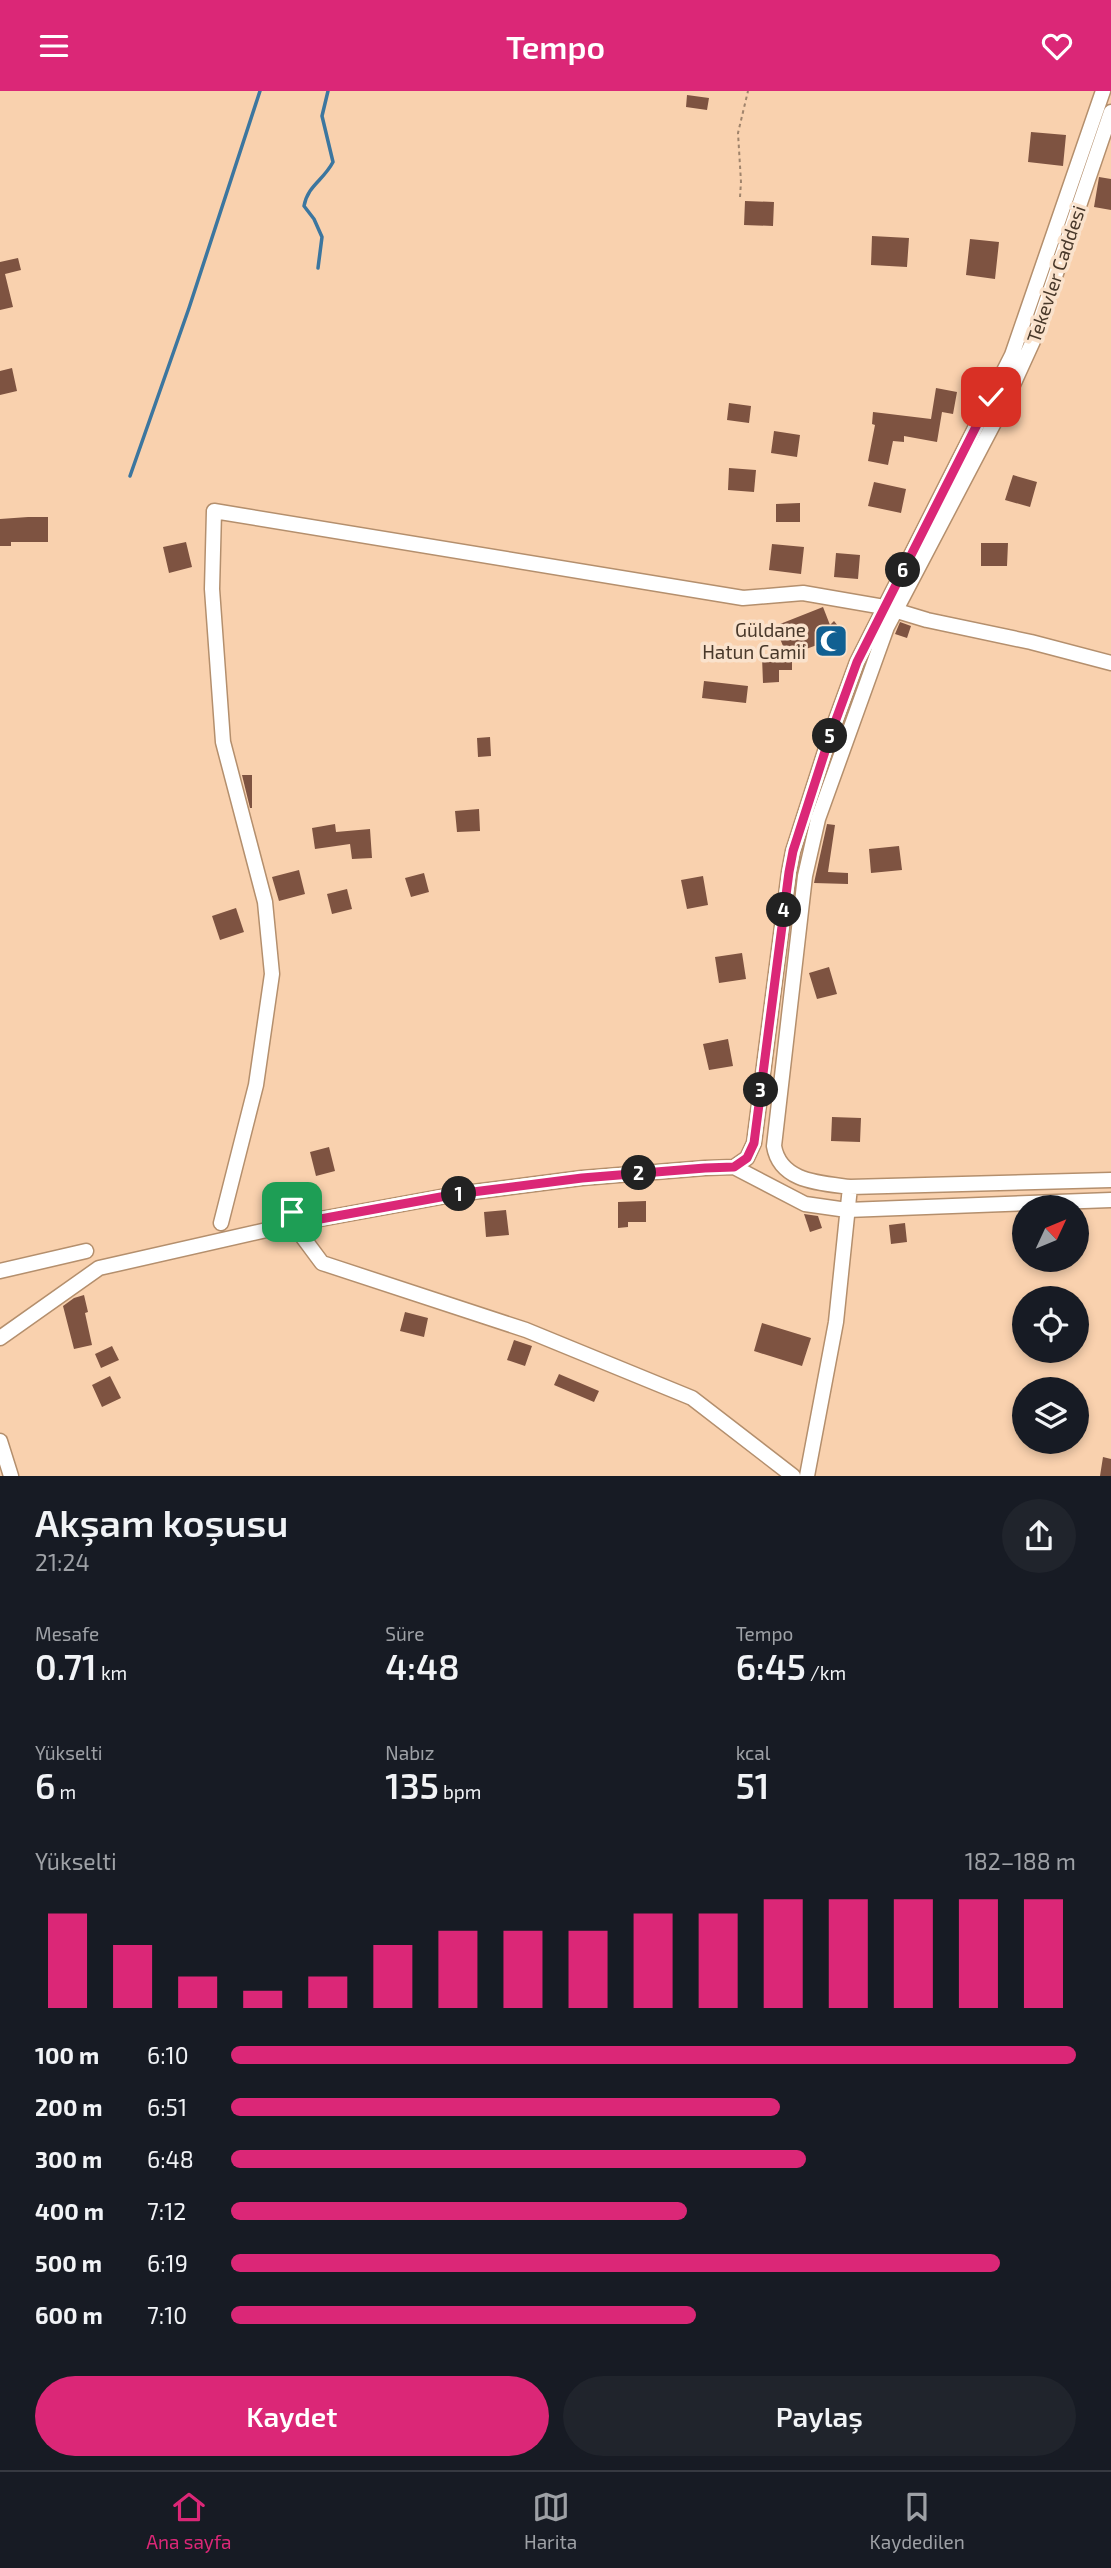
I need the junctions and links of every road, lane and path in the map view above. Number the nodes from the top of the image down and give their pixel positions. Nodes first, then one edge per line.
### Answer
1 (748, 91) edge
2 (1103, 91) edge
3 (1111, 112) edge
4 (740, 197) dead end
5 (890, 608) junction
6 (1111, 663) edge
7 (734, 1167) junction
8 (1111, 1180) edge
9 (850, 1187) junction
10 (1111, 1200) edge
11 (847, 1210) junction
12 (293, 1218) junction
13 (221, 1223) dead end
14 (86, 1251) dead end
15 (0, 1271) edge
16 (0, 1338) edge
17 (0, 1441) edge
18 (11, 1476) edge
19 (793, 1476) edge
20 (807, 1476) edge

1 - 4 path
2 - 5 street
3 - 5 street, Tekevler Caddesi
5 - 6 street
5 - 7 street
5 - 9 street, Tekevler Caddesi
5 - 13 street
7 - 11 street
7 - 12 street
8 - 9 street
9 - 11 street
10 - 11 street
11 - 20 street
12 - 16 street
12 - 19 street
14 - 15 street
17 - 18 street

